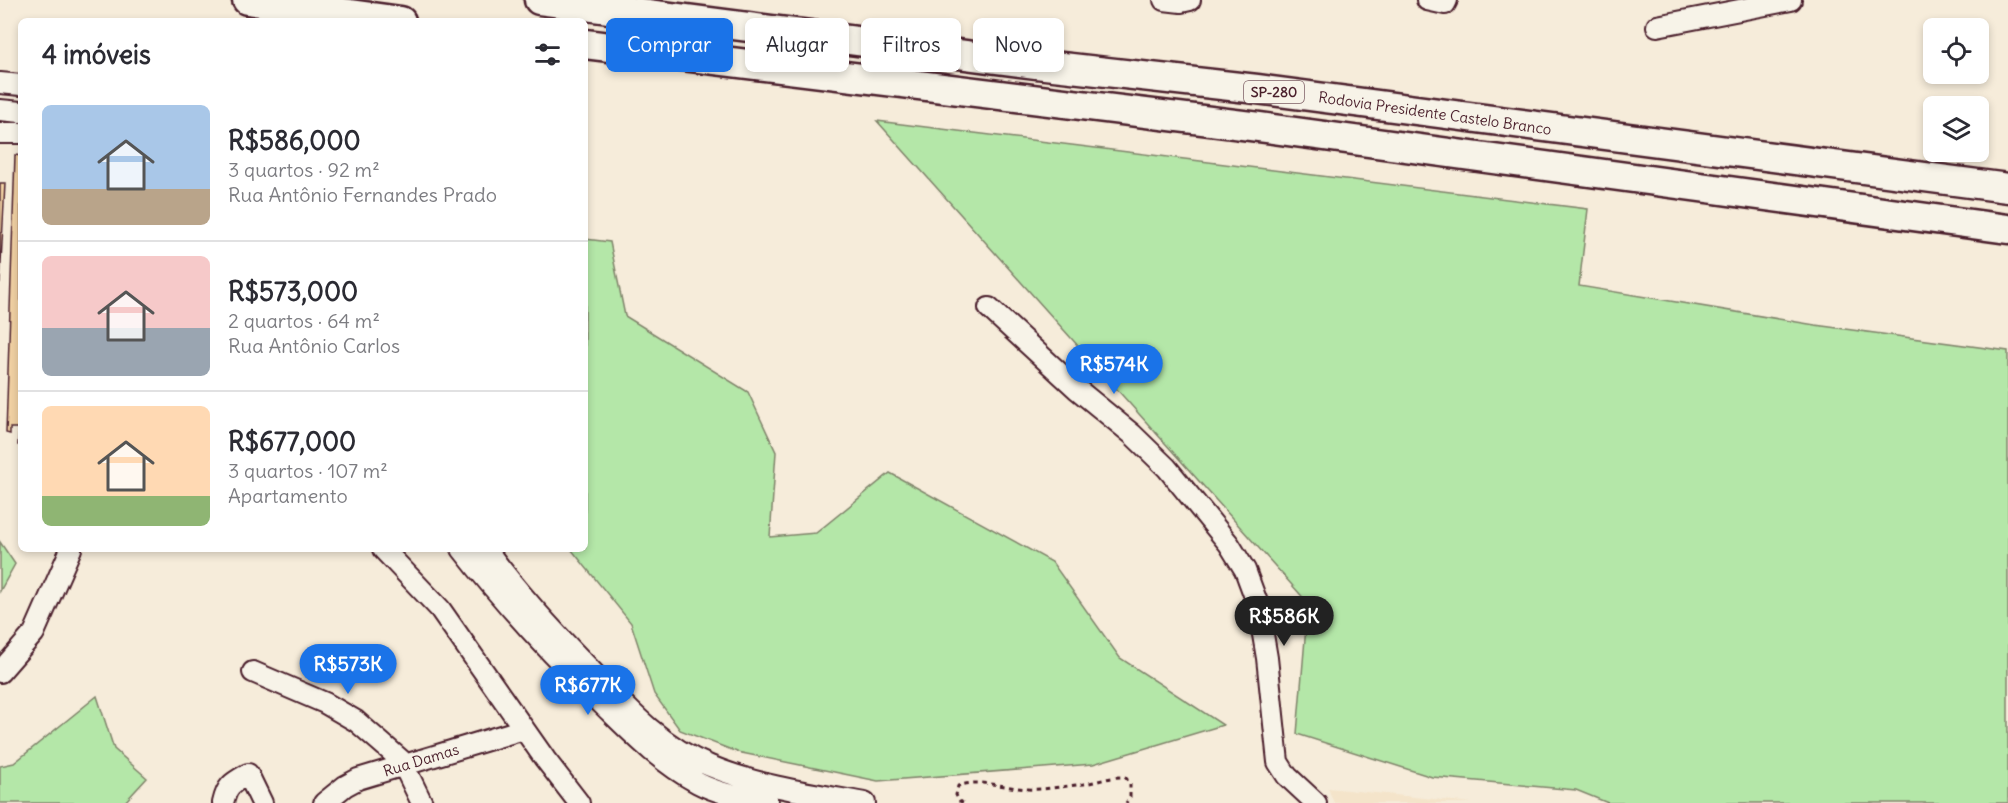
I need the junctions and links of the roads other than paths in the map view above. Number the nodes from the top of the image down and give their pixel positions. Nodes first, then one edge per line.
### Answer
1 (247, 0) edge
2 (539, 0) edge
3 (1164, 0) edge
4 (1190, 0) edge
5 (1427, 0) edge
6 (1447, 0) edge
7 (1791, 0) edge
8 (379, 18) edge
9 (1657, 26) dead end
10 (588, 44) edge
11 (0, 83) edge
12 (18, 85) edge
13 (0, 110) edge
14 (18, 112) edge
15 (0, 133) edge
16 (18, 133) edge
17 (2008, 188) edge
18 (2008, 229) edge
19 (989, 308) dead end
20 (70, 552) edge
21 (385, 552) edge
22 (464, 552) edge
23 (488, 552) edge
24 (0, 672) edge
25 (253, 672) dead end
26 (524, 729) junction
27 (404, 766) junction
28 (223, 803) edge
29 (262, 803) edge
30 (324, 803) edge
31 (422, 803) edge
32 (579, 803) edge
33 (768, 803) edge
34 (865, 803) edge
35 (1316, 803) edge

1 - 8 highway
2 - 17 highway, Rodovia Presidente Castelo Branco / SP-280
3 - 4 street
5 - 6 street
7 - 9 street
10 - 18 highway, SP-280
11 - 12 street
13 - 14 street
15 - 16 street
19 - 35 street
20 - 24 street
21 - 26 street
22 - 33 street
23 - 34 street
25 - 27 street
26 - 27 street, Rua Damas
26 - 32 street
27 - 30 street, Rua Damas
27 - 31 street
28 - 29 street

